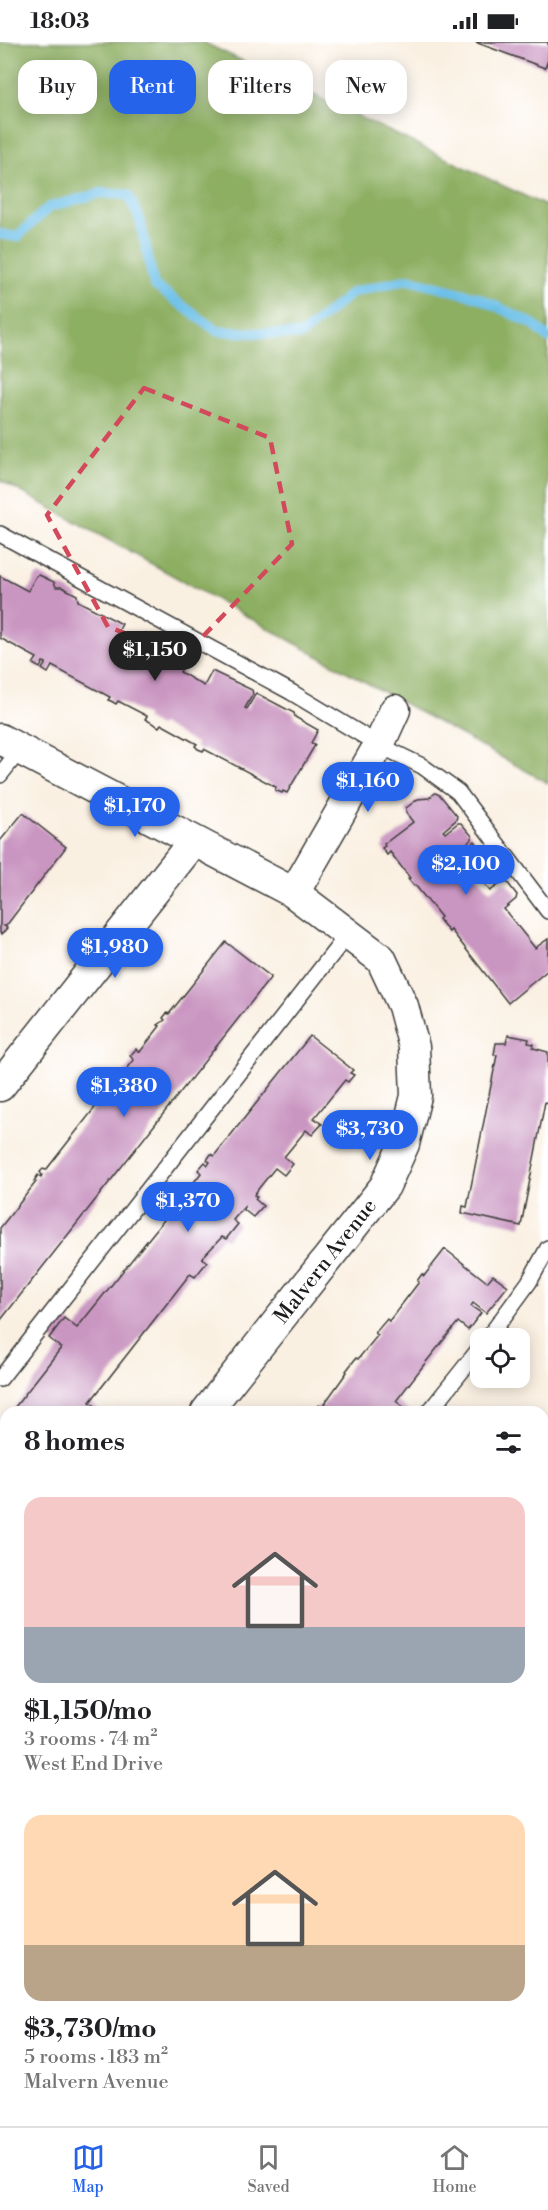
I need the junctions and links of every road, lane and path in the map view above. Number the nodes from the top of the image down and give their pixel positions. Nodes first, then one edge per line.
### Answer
1 (0, 534) edge
2 (395, 710) dead end
3 (10, 744) edge
4 (379, 745) junction
5 (0, 775) edge
6 (193, 842) junction
7 (294, 893) junction
8 (548, 911) edge
9 (348, 934) junction
10 (0, 1086) edge
11 (548, 1248) edge
12 (495, 1328) edge
13 (470, 1361) edge
14 (0, 1379) edge
15 (211, 1406) edge
16 (434, 1406) edge

1 - 4 lane
2 - 4 street
3 - 5 lane
3 - 6 street, Malvern Avenue
4 - 7 street
4 - 8 lane
6 - 7 street, Malvern Avenue
6 - 10 street
7 - 9 street, Malvern Avenue
9 - 14 lane
9 - 15 street, Malvern Avenue
11 - 12 lane
13 - 16 lane

